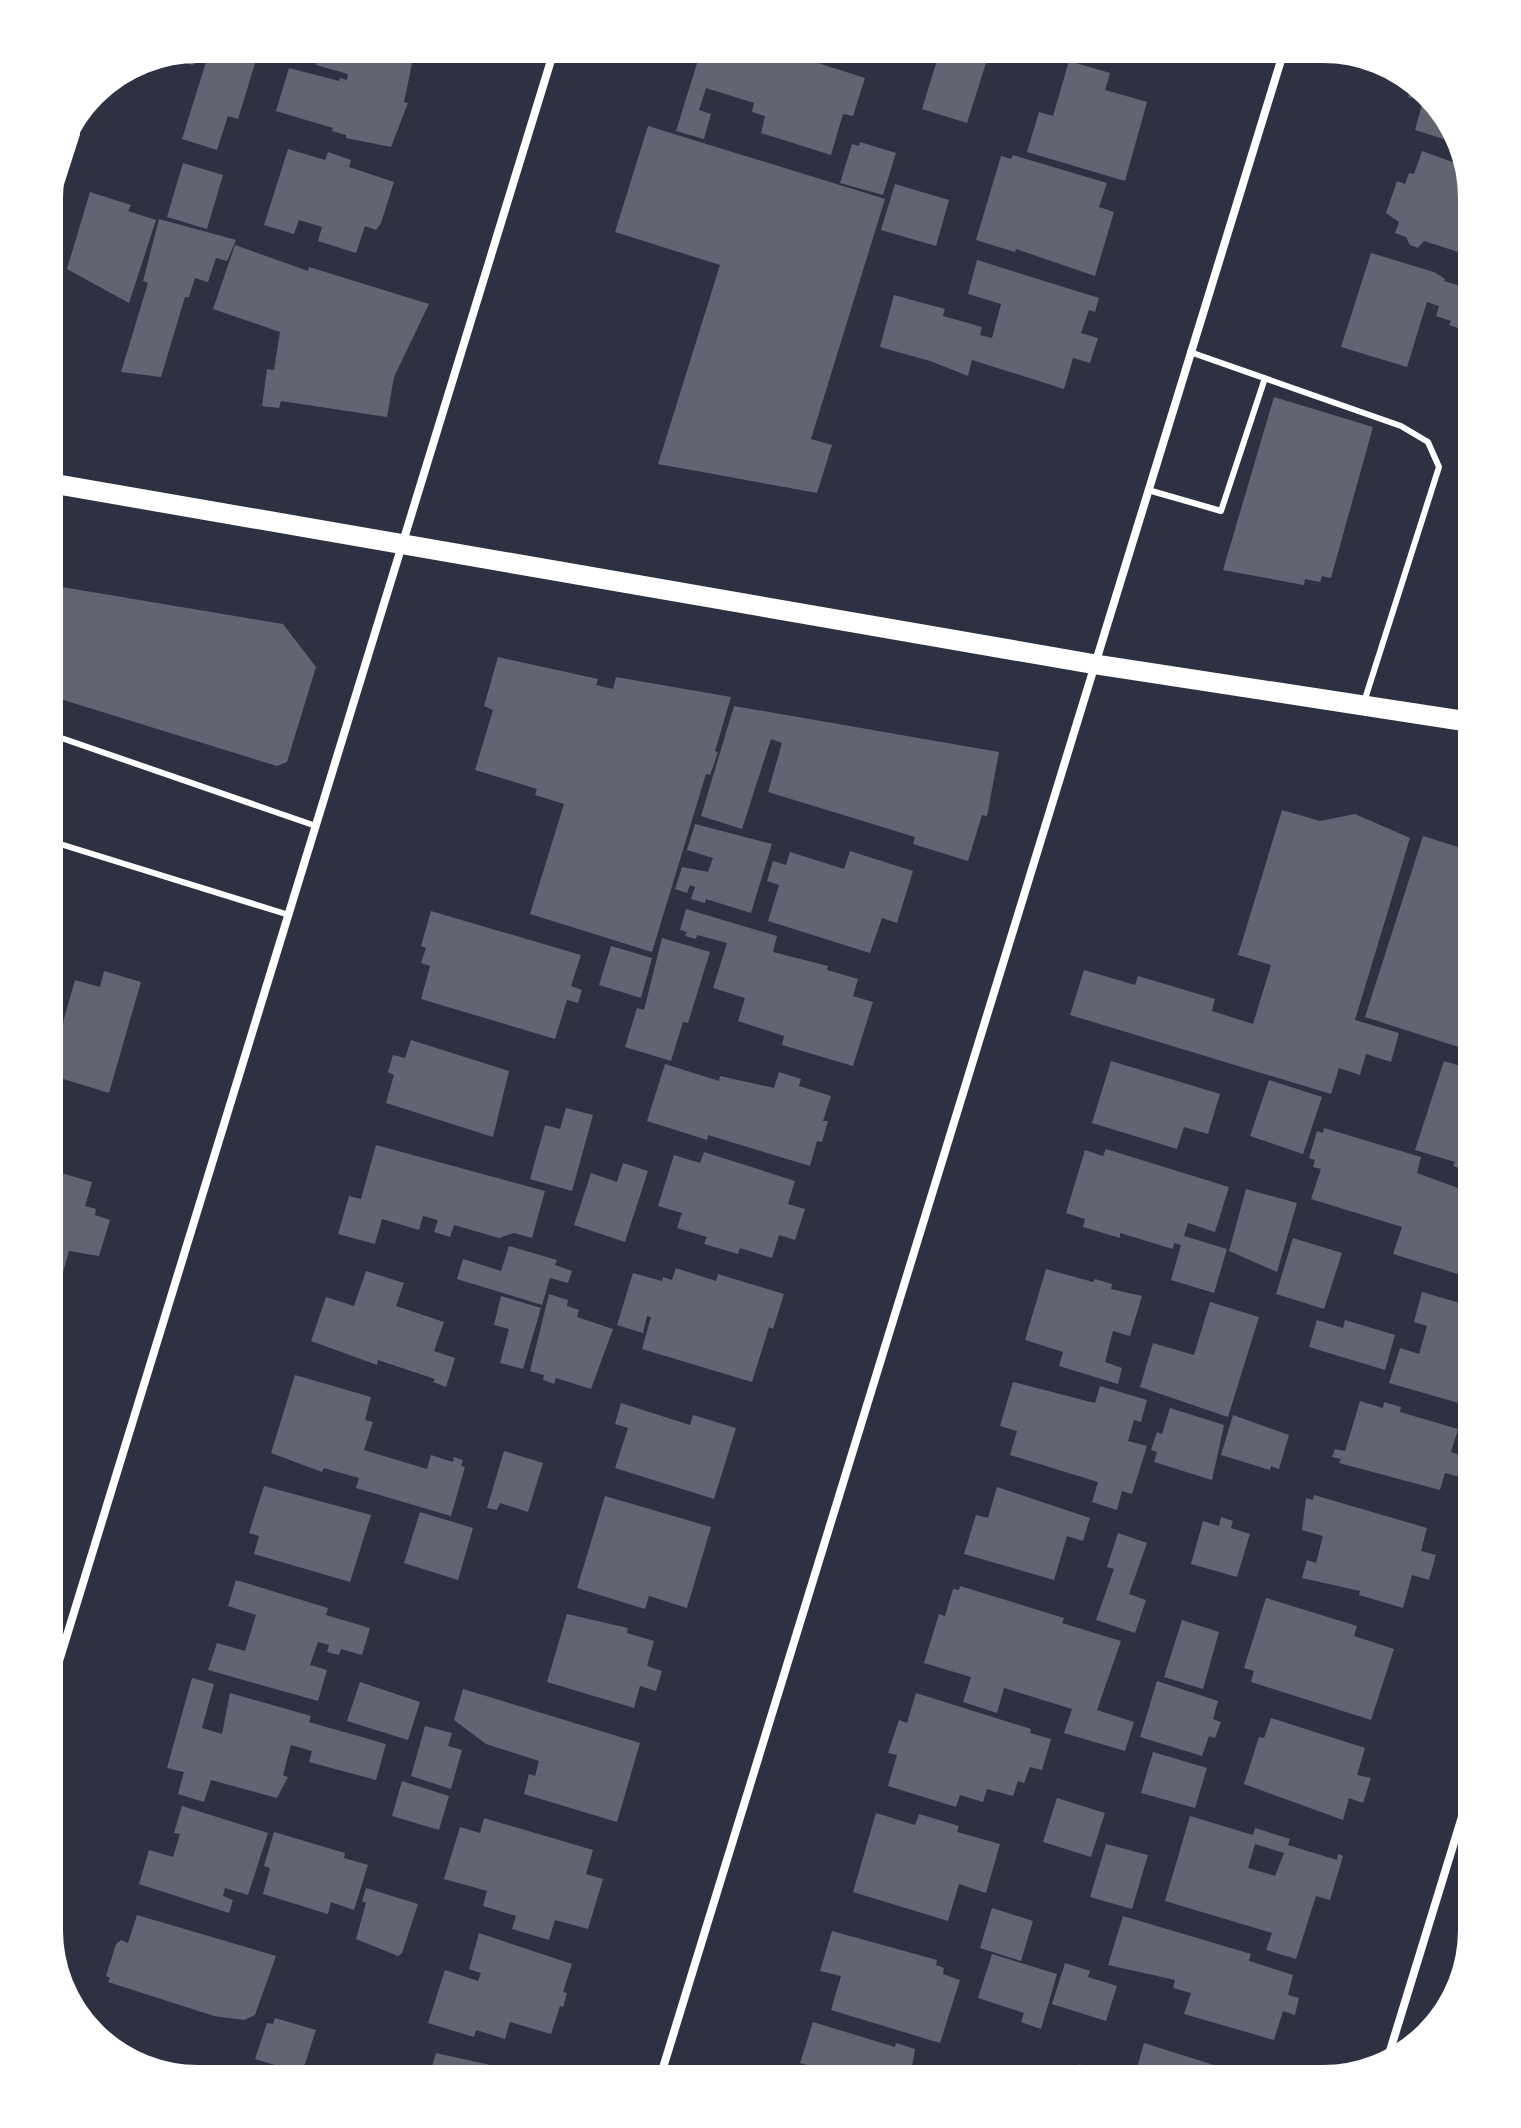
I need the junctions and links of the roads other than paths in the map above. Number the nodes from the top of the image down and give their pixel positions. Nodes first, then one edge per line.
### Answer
1 (552, 58) edge
2 (1282, 58) edge
3 (75, 131) edge
4 (58, 193) edge
5 (1190, 352) junction
6 (1265, 378) junction
7 (58, 484) edge
8 (1147, 490) junction
9 (403, 544) junction
10 (1093, 664) junction
11 (1363, 706) junction
12 (1463, 721) edge
13 (58, 737) edge
14 (316, 826) junction
15 (58, 843) edge
16 (289, 915) junction
17 (58, 1665) edge
18 (1463, 1814) edge
19 (1389, 2053) edge
20 (662, 2070) edge

1 - 9 street
2 - 5 street
3 - 4 lane
5 - 6 lane
5 - 8 street
6 - 8 lane
6 - 11 lane
7 - 9 main road
8 - 10 street
9 - 10 main road
9 - 14 street
10 - 11 main road
10 - 20 street
11 - 12 main road
13 - 14 lane
14 - 16 street
15 - 16 lane
16 - 17 street
18 - 19 street

